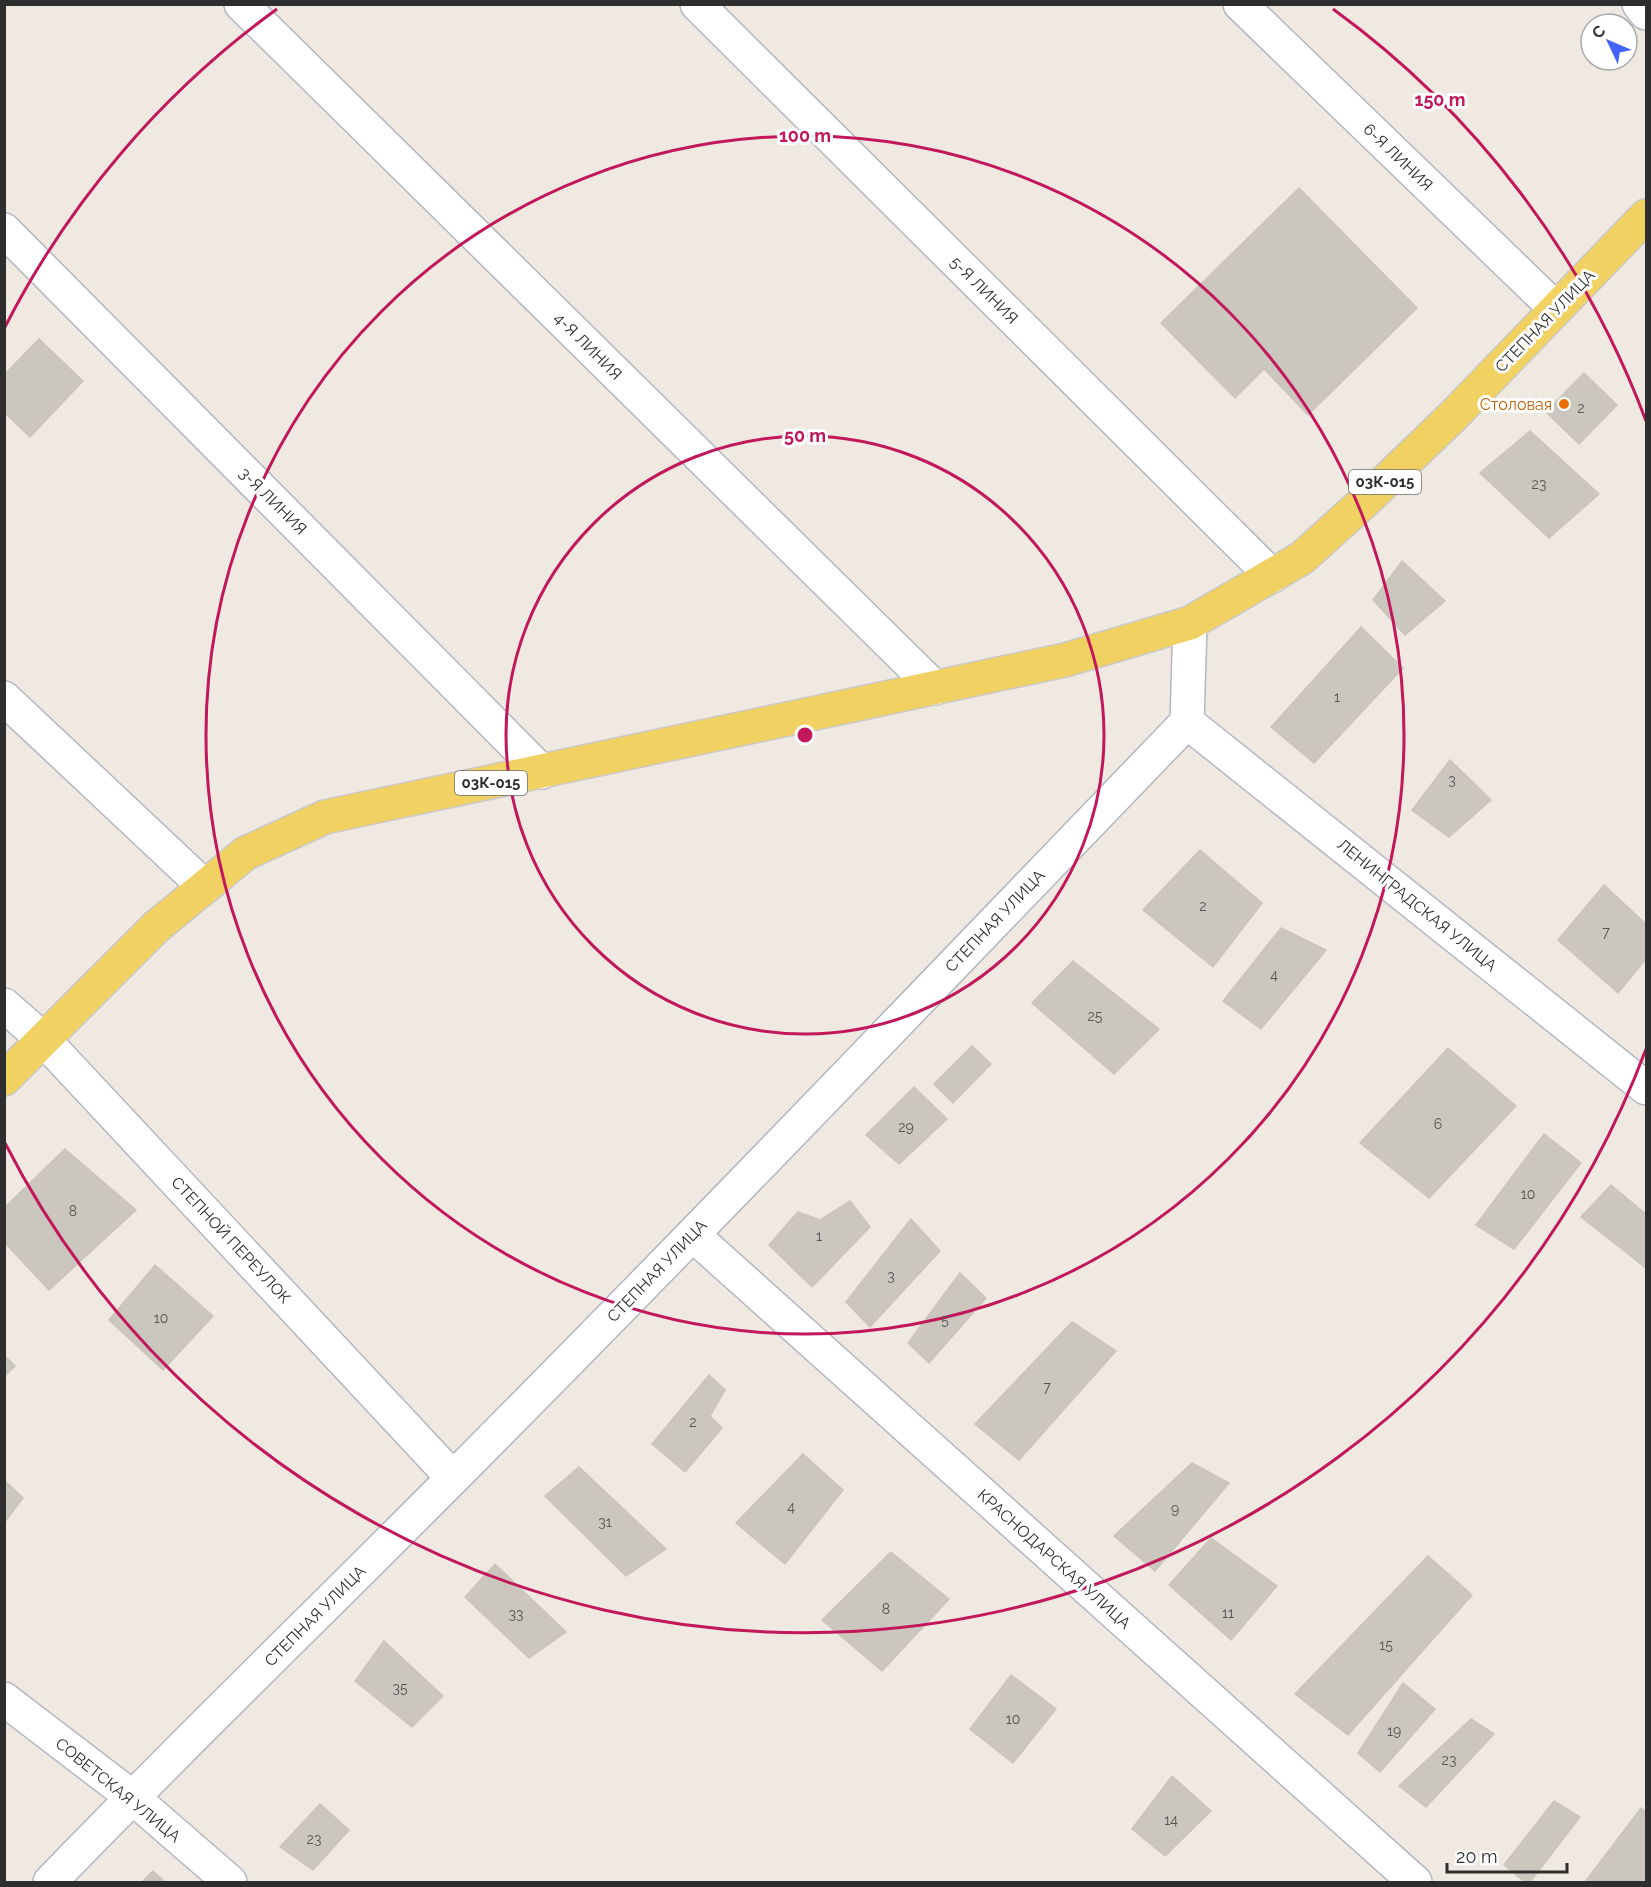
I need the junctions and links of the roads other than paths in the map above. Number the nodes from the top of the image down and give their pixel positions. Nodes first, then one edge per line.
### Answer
1 (241, 4) edge
2 (697, 4) edge
3 (1240, 4) edge
4 (1639, 4) edge
5 (1647, 13) edge
6 (1647, 216) edge
7 (4, 230) edge
8 (1556, 309) junction
9 (1272, 576) junction
10 (1190, 623) junction
11 (935, 688) junction
12 (4, 698) edge
13 (1187, 722) junction
14 (542, 772) junction
15 (205, 887) junction
16 (4, 1005) edge
17 (44, 1040) junction
18 (4, 1079) edge
19 (1647, 1088) edge
20 (693, 1234) junction
21 (453, 1478) junction
22 (4, 1699) edge
23 (132, 1797) junction
24 (50, 1882) edge
25 (230, 1882) edge
26 (1415, 1882) edge

1 - 11 street, 4-Я ЛИНИЯ
2 - 9 street, 5-Я ЛИНИЯ
3 - 8 street, 6-Я ЛИНИЯ
4 - 5 street
6 - 8 main road, СТЕПНАЯ УЛИЦА / 03К-015
7 - 14 street, 3-Я ЛИНИЯ
8 - 9 main road, СТЕПНАЯ УЛИЦА / 03К-015
9 - 10 main road, СТЕПНАЯ УЛИЦА / 03К-015
10 - 11 main road, СТЕПНАЯ УЛИЦА / 03К-015
10 - 13 street
11 - 14 main road, 03К-015
12 - 15 street
13 - 19 street, ЛЕНИНГРАДСКАЯ УЛИЦА
13 - 20 street, СТЕПНАЯ УЛИЦА
14 - 15 main road, 03К-015
15 - 17 main road, 03К-015
16 - 17 street, СТЕПНОЙ ПЕРЕУЛОК
17 - 18 main road, 03К-015
17 - 21 street, СТЕПНОЙ ПЕРЕУЛОК
20 - 21 street, СТЕПНАЯ УЛИЦА
20 - 26 street, КРАСНОДАРСКАЯ УЛИЦА
21 - 23 street, СТЕПНАЯ УЛИЦА
22 - 23 street, СОВЕТСКАЯ УЛИЦА
23 - 24 street, СТЕПНАЯ УЛИЦА
23 - 25 street, СОВЕТСКАЯ УЛИЦА

